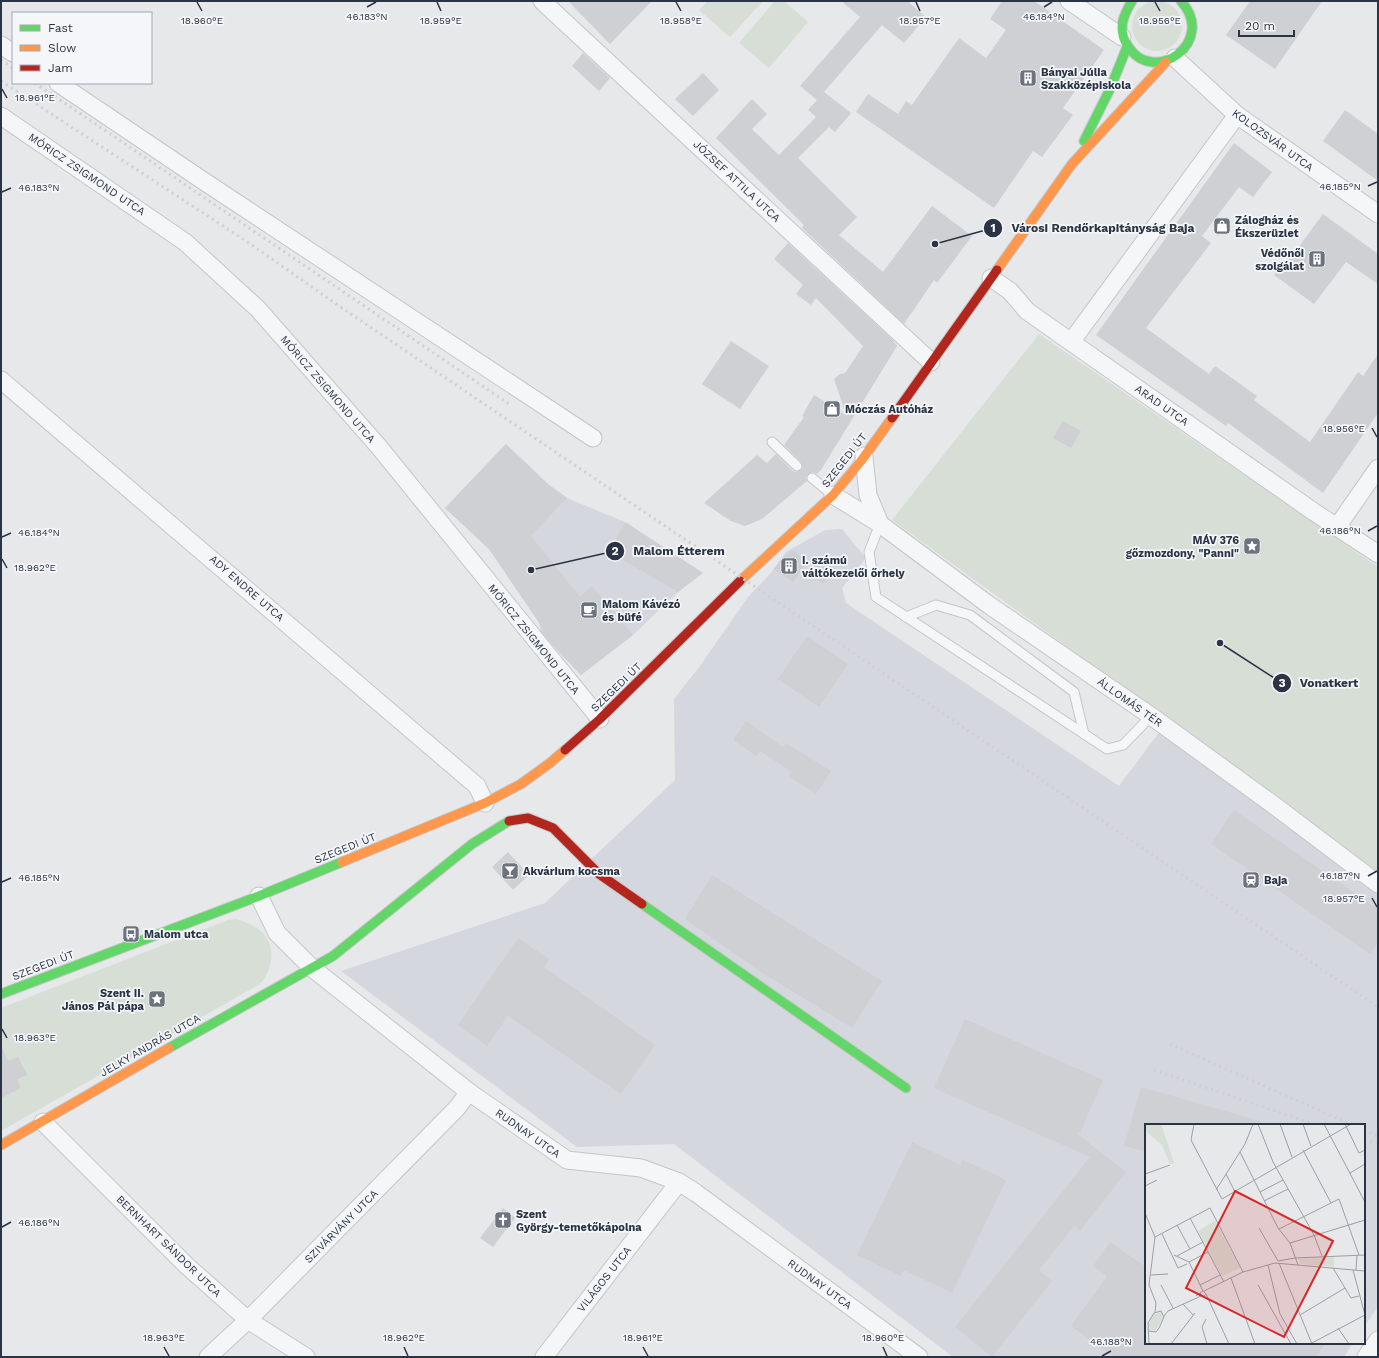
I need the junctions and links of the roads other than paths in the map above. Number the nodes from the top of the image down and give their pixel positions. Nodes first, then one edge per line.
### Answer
1 (542, 1) edge
2 (1069, 1) edge
3 (1132, 1) edge
4 (1181, 1) edge
5 (1197, 6) dead end
6 (1192, 17) junction
7 (1124, 42) junction
8 (1, 45) edge
9 (12, 52) edge
10 (1170, 60) junction
11 (59, 84) edge
12 (1237, 115) junction
13 (1, 116) edge
14 (1072, 164) junction
15 (1378, 214) edge
16 (991, 278) junction
17 (1071, 342) junction
18 (931, 362) junction
19 (1, 380) edge
20 (593, 438) dead end
21 (772, 442) dead end
22 (864, 456) junction
23 (797, 466) dead end
24 (1378, 468) edge
25 (812, 478) dead end
26 (832, 495) junction
27 (880, 524) junction
28 (1337, 527) junction
29 (1378, 554) edge
30 (906, 617) junction
31 (1151, 716) junction
32 (600, 719) junction
33 (1084, 734) junction
34 (485, 803) junction
35 (1378, 884) edge
36 (259, 896) junction
37 (312, 968) junction
38 (1, 994) edge
39 (906, 1088) dead end
40 (469, 1092) junction
41 (43, 1122) junction
42 (1, 1145) edge
43 (679, 1182) junction
44 (248, 1320) junction
45 (208, 1357) edge
46 (306, 1357) edge
47 (544, 1357) edge
48 (919, 1357) edge

1 - 18 street, JÓZSEF ATTILA UTCA
2 - 7 street
3 - 7 main road
4 - 6 main road
5 - 6 main road
6 - 10 main road, SZEGEDI ÚT
7 - 10 main road
7 - 14 main road, SZEGEDI ÚT
8 - 9 street
10 - 12 street, KOLOZSVÁR UTCA
10 - 14 main road, SZEGEDI ÚT
11 - 20 street
12 - 15 street, KOLOZSVÁR UTCA
12 - 17 street
13 - 32 street, MÓRICZ ZSIGMOND UTCA
14 - 16 main road, SZEGEDI ÚT
16 - 17 street, ARAD UTCA
16 - 18 main road, SZEGEDI ÚT
17 - 28 street, ARAD UTCA
18 - 22 main road, SZEGEDI ÚT
19 - 34 street, ADY ENDRE UTCA
21 - 23 lane
22 - 26 main road, SZEGEDI ÚT
22 - 27 street
24 - 28 street
25 - 26 lane
26 - 27 street, ÁLLOMÁS TÉR
26 - 32 main road, SZEGEDI ÚT
27 - 30 lane
27 - 31 street, ÁLLOMÁS TÉR
28 - 29 street, ARAD UTCA
30 - 33 lane
30 - 33 lane
31 - 33 lane
31 - 35 street, ÁLLOMÁS TÉR
32 - 34 main road, SZEGEDI ÚT
34 - 36 main road, SZEGEDI ÚT
36 - 37 street, RUDNAY UTCA
36 - 38 main road, SZEGEDI ÚT
37 - 39 main road, JELKY ANDRÁS UTCA
37 - 40 street, RUDNAY UTCA
37 - 41 main road, JELKY ANDRÁS UTCA
40 - 43 street, RUDNAY UTCA
40 - 44 street, SZIVÁRVÁNY UTCA
41 - 42 main road, JELKY ANDRÁS UTCA
41 - 44 street, BERNHART SÁNDOR UTCA
43 - 47 street, VILÁGOS UTCA
43 - 48 street, RUDNAY UTCA
44 - 45 street, SZIVÁRVÁNY UTCA
44 - 46 street, BERNHART SÁNDOR UTCA

